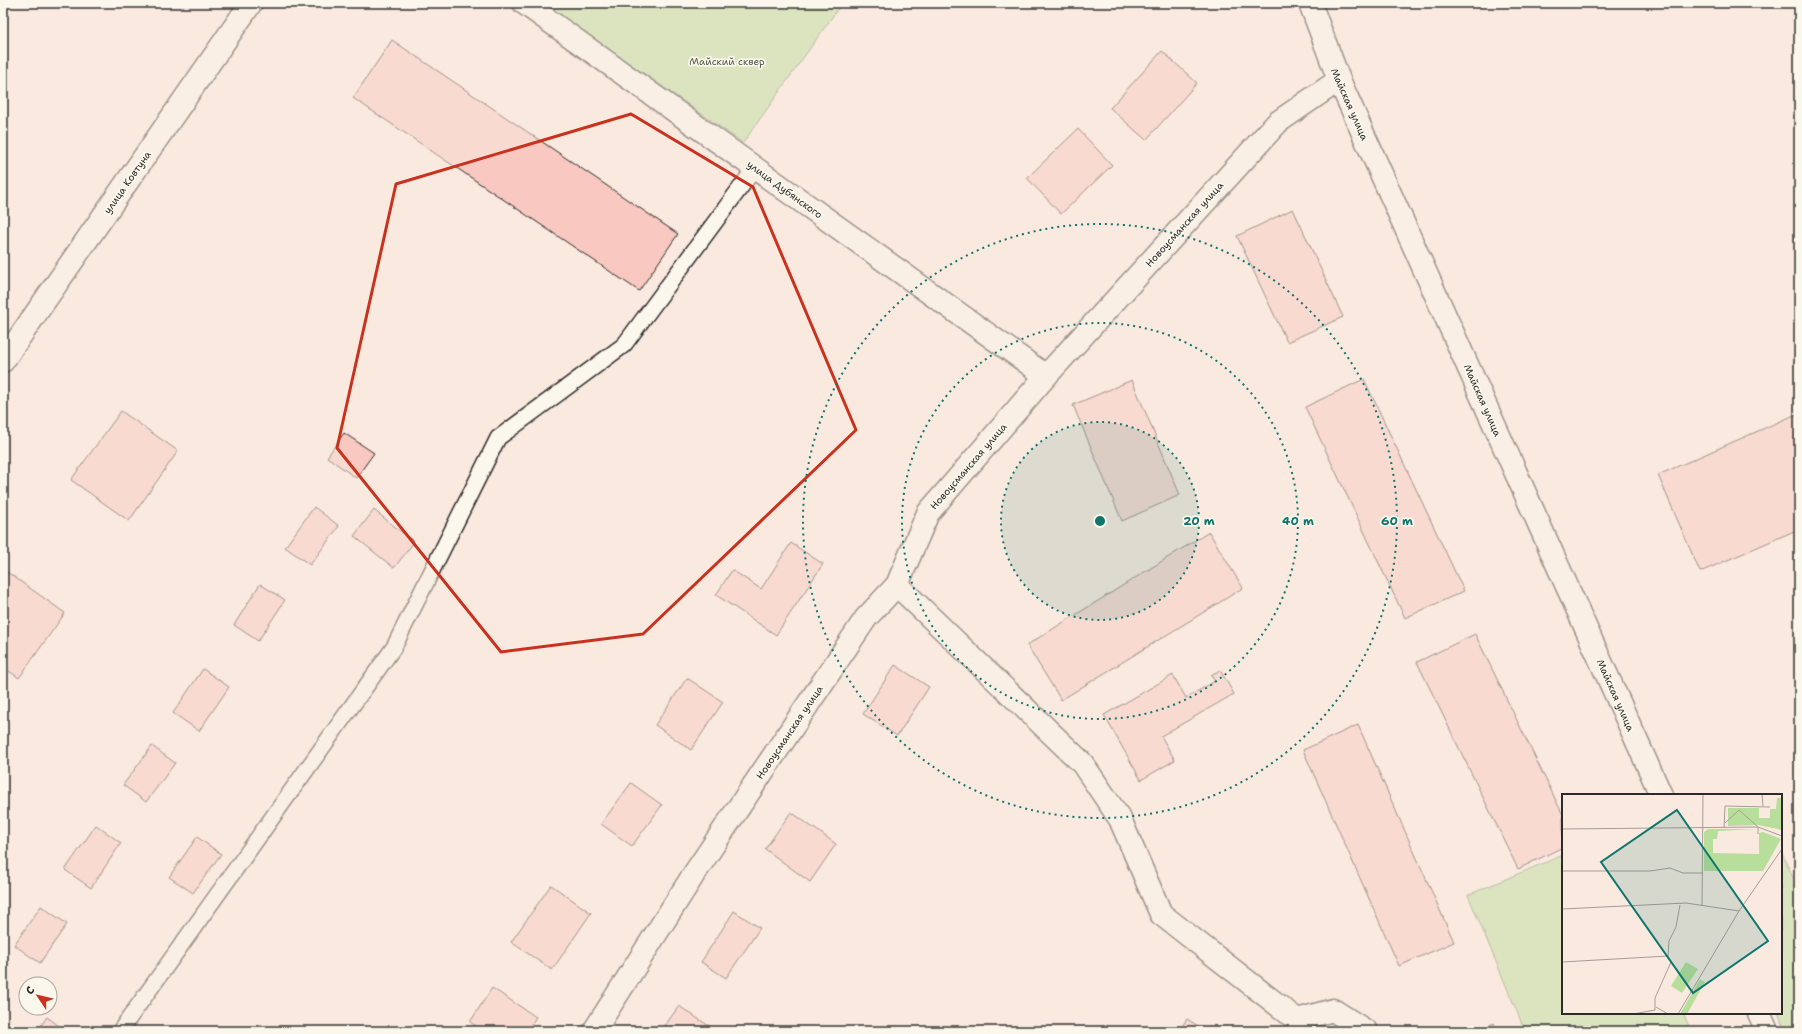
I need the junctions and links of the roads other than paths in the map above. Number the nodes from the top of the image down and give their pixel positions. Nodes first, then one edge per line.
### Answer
1 (251, 3) edge
2 (524, 3) edge
3 (1310, 3) edge
4 (1339, 80) junction
5 (755, 168) junction
6 (3, 360) edge
7 (1046, 376) junction
8 (897, 585) junction
9 (1661, 794) edge
10 (1759, 1014) edge
11 (1294, 1026) edge
12 (120, 1031) edge
13 (594, 1031) edge
14 (1366, 1031) edge
15 (1767, 1031) edge

1 - 6 street, улица Ковтуна
2 - 5 street, улица Дубянского
3 - 4 street, Майская улица
4 - 7 street, Новоусманская улица
4 - 9 street, Майская улица
5 - 7 street, улица Дубянского
5 - 12 lane
7 - 8 street, Новоусманская улица
8 - 11 street
8 - 13 street, Новоусманская улица
10 - 15 street
11 - 14 street

